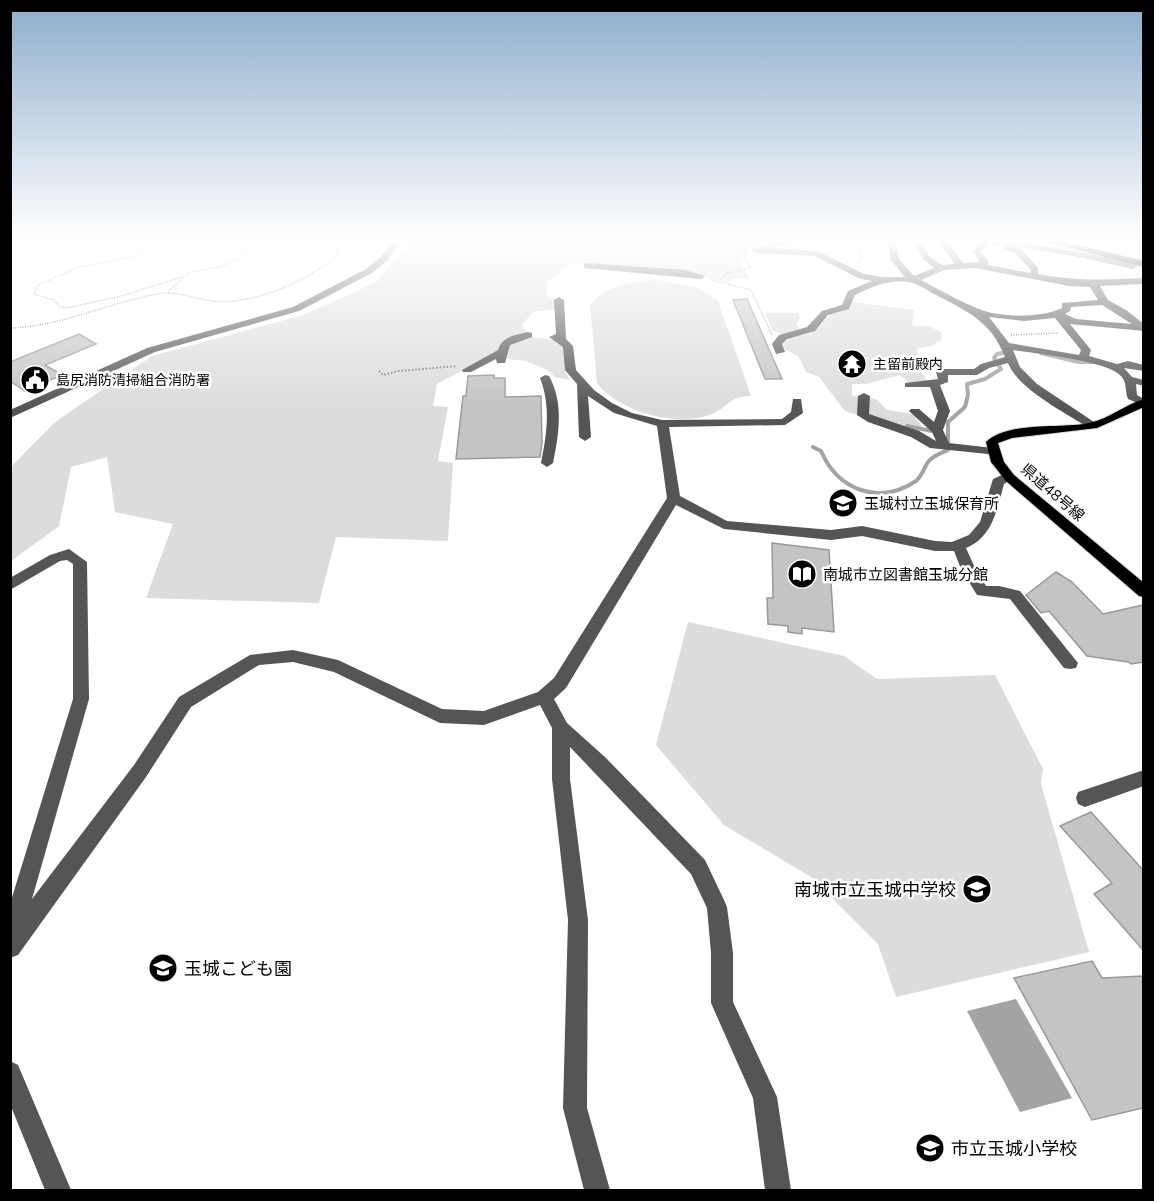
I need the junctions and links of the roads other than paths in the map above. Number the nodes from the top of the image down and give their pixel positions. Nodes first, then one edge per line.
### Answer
1 (324, 295) edge
2 (850, 295) edge
3 (944, 295) edge
4 (1100, 295) edge
5 (559, 300) dead end
6 (1104, 302) junction
7 (979, 313) junction
8 (1058, 315) junction
9 (1142, 328) edge
10 (528, 335) dead end
11 (779, 348) road end
12 (1005, 356) junction
13 (1083, 359) junction
14 (1143, 368) edge
15 (469, 369) road end
16 (1124, 374) junction
17 (545, 378) dead end
18 (582, 383) junction
19 (1143, 383) edge
20 (934, 384) junction
21 (909, 385) dead end
22 (864, 396) dead end
23 (797, 401) dead end
24 (1143, 402) edge
25 (915, 411) dead end
26 (10, 415) edge
27 (662, 424) junction
28 (1093, 426) junction
29 (937, 430) junction
30 (585, 437) dead end
31 (948, 446) junction
32 (993, 452) junction
33 (547, 463) dead end
34 (1008, 477) junction
35 (674, 498) junction
36 (958, 546) junction
37 (10, 585) edge
38 (1141, 586) edge
39 (1070, 663) dead end
40 (544, 697) junction
41 (561, 728) junction
42 (1143, 778) edge
43 (1085, 798) dead end
44 (10, 941) edge
45 (10, 947) edge
46 (10, 1072) edge
47 (58, 1191) edge
48 (597, 1191) edge
49 (778, 1191) edge

1 - 26 street
2 - 11 street
3 - 7 street
4 - 6 street
5 - 18 street
6 - 8 street
6 - 9 street
7 - 8 street
7 - 12 street
8 - 9 street
8 - 13 street
10 - 15 street
12 - 13 street
12 - 20 street
12 - 28 street
13 - 16 street
14 - 16 street
16 - 19 street
16 - 24 street
17 - 33 street
18 - 27 street
18 - 30 street
20 - 21 street
20 - 29 street
22 - 31 street
23 - 27 street
24 - 28 main road
25 - 29 street
27 - 35 street
28 - 32 main road
29 - 31 street
31 - 32 street
32 - 34 main road, 県道48号線
34 - 36 street
34 - 38 main road, 県道48号線
35 - 36 street
35 - 40 street
36 - 39 street
37 - 44 street
40 - 41 street
40 - 45 street
41 - 48 street
41 - 49 street
42 - 43 street
46 - 47 street

